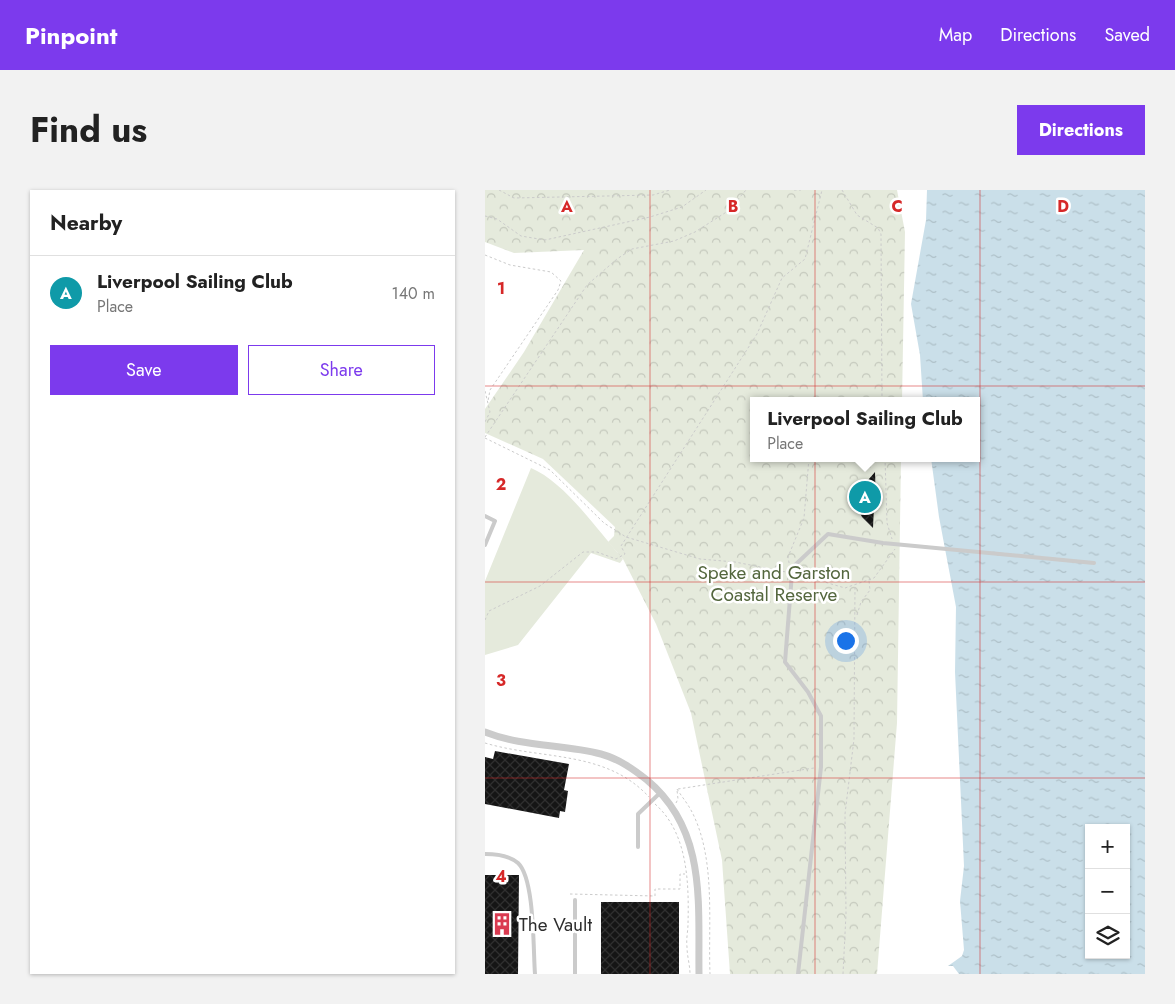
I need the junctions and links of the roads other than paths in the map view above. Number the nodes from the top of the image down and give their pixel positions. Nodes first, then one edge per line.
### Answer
1 (485, 516) edge
2 (485, 545) edge
3 (1093, 563) dead end
4 (795, 564) road end
5 (792, 573) road end
6 (485, 732) edge
7 (661, 792) junction
8 (638, 847) dead end
9 (485, 854) edge
10 (575, 900) dead end
11 (535, 974) edge
12 (575, 974) edge
13 (699, 974) edge
14 (798, 974) edge

1 - 2 lane
3 - 4 lane
5 - 14 lane
6 - 7 street
7 - 8 lane
7 - 13 street
9 - 11 lane
10 - 12 lane

